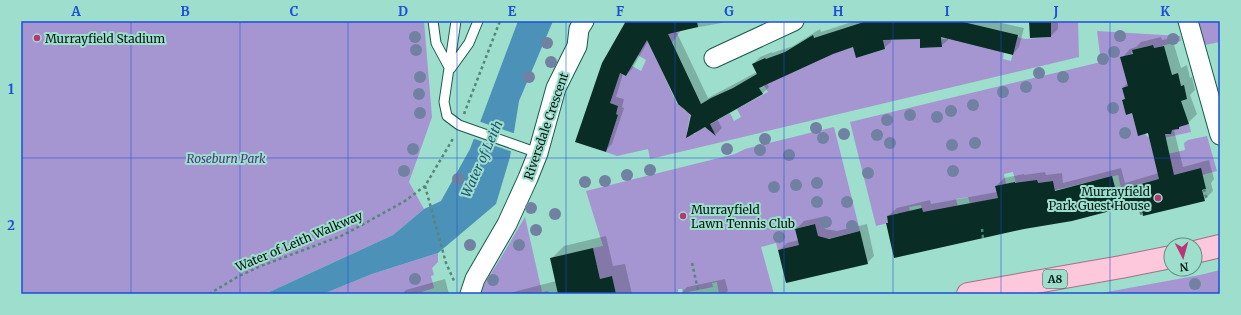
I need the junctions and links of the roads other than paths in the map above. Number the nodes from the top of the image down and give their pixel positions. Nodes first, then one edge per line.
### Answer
1 (433, 21) edge
2 (456, 21) edge
3 (478, 21) edge
4 (584, 21) edge
5 (794, 21) edge
6 (1188, 21) edge
7 (714, 58) dead end
8 (450, 69) junction
9 (1220, 135) edge
10 (531, 150) junction
11 (1220, 246) edge
12 (1203, 250) edge
13 (1163, 259) edge
14 (463, 291) edge
15 (968, 294) edge

1 - 8 lane
2 - 8 lane
3 - 8 lane
4 - 10 street, Riversdale Crescent
5 - 7 street
6 - 9 street
8 - 10 lane
10 - 14 street, Riversdale Crescent
11 - 12 main road
13 - 15 main road, A8

